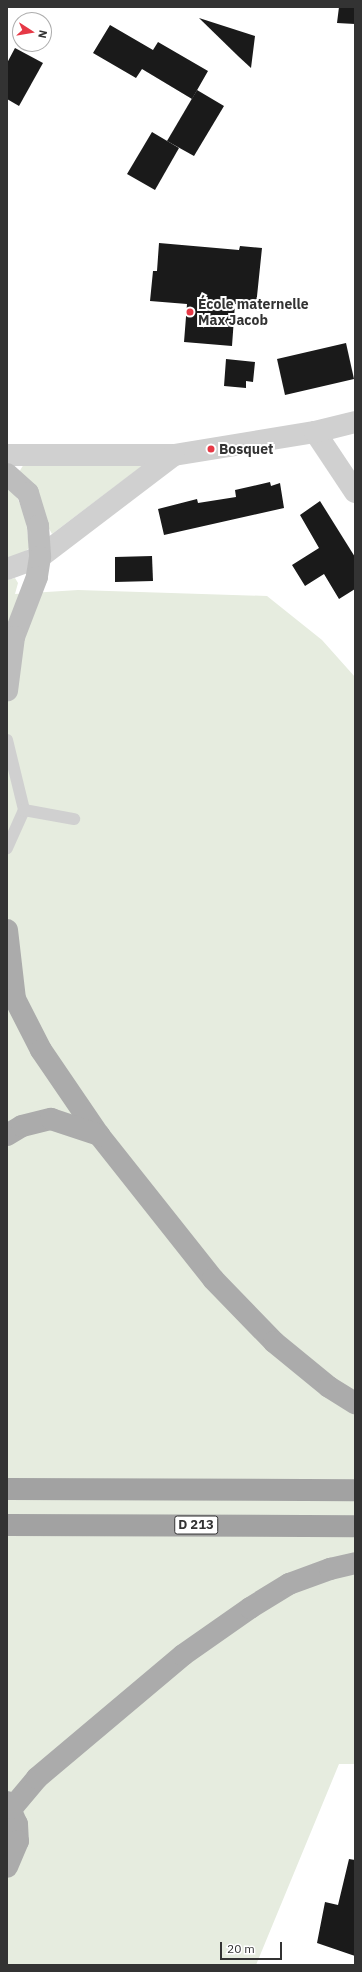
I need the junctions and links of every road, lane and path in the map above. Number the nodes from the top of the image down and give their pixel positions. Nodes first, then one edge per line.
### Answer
1 (355, 422) edge
2 (315, 432) junction
3 (7, 455) edge
4 (174, 455) junction
5 (7, 474) edge
6 (355, 492) edge
7 (40, 557) junction
8 (7, 569) edge
9 (7, 691) edge
10 (7, 740) edge
11 (24, 810) junction
12 (74, 819) dead end
13 (7, 848) edge
14 (7, 930) edge
15 (7, 1135) edge
16 (98, 1135) junction
17 (355, 1403) edge
18 (7, 1489) edge
19 (355, 1490) edge
20 (7, 1525) edge
21 (355, 1526) edge
22 (355, 1563) edge
23 (9, 1805) edge
24 (7, 1867) edge

1 - 2 street
2 - 4 street
2 - 6 street
3 - 4 street
4 - 7 street
5 - 7 main road
7 - 8 street
7 - 9 main road
10 - 11 lane
11 - 12 lane
11 - 13 lane
14 - 16 main road
15 - 16 main road
16 - 17 main road
18 - 19 highway
20 - 21 highway, D 213
22 - 23 main road
23 - 24 main road

